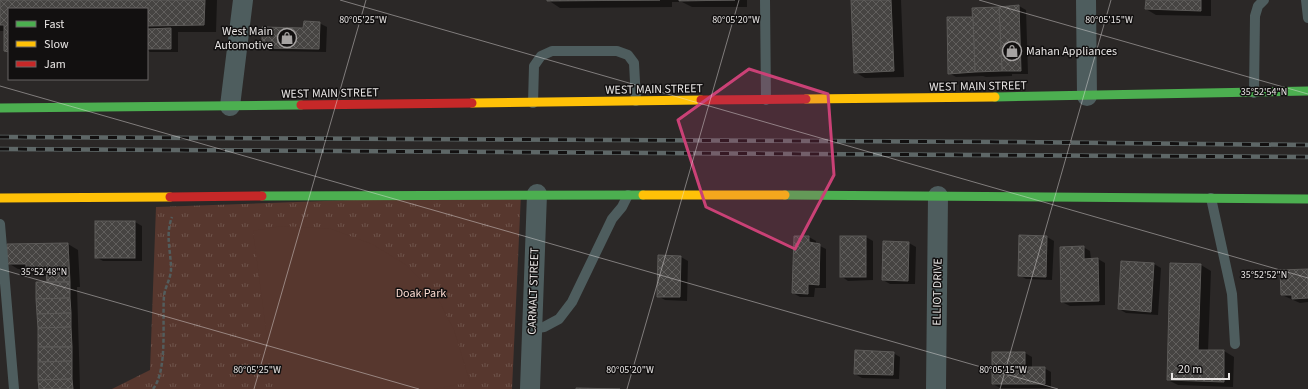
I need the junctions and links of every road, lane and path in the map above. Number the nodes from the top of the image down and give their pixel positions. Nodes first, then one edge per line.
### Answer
1 (243, 0) edge
2 (765, 0) edge
3 (1086, 0) edge
4 (1264, 0) edge
5 (1306, 0) edge
6 (1308, 18) edge
7 (1308, 92) edge
8 (1254, 93) junction
9 (1087, 96) junction
10 (766, 100) junction
11 (636, 101) junction
12 (533, 103) junction
13 (230, 106) junction
14 (0, 108) edge
15 (537, 194) junction
16 (628, 194) junction
17 (180, 196) junction
18 (938, 196) junction
19 (0, 198) edge
20 (1211, 198) junction
21 (1308, 199) edge
22 (0, 224) edge
23 (532, 329) junction
24 (1234, 344) dead end
25 (14, 389) edge
26 (153, 389) edge
27 (530, 389) edge
28 (936, 389) edge

1 - 13 street
2 - 10 lane
3 - 9 street
4 - 8 lane
5 - 6 lane
7 - 8 main road, WEST MAIN STREET
8 - 9 main road, WEST MAIN STREET
9 - 10 main road, WEST MAIN STREET
10 - 11 main road, WEST MAIN STREET
11 - 12 main road, WEST MAIN STREET
11 - 12 lane
12 - 13 main road, WEST MAIN STREET
13 - 14 main road, WEST MAIN STREET
15 - 16 main road
15 - 17 main road
15 - 23 street, CARMALT STREET
16 - 18 main road
16 - 23 lane
17 - 19 main road
17 - 26 path
18 - 20 main road
18 - 28 street, ELLIOT DRIVE
20 - 21 main road
20 - 24 lane
22 - 25 lane
23 - 27 street, CARMALT STREET

